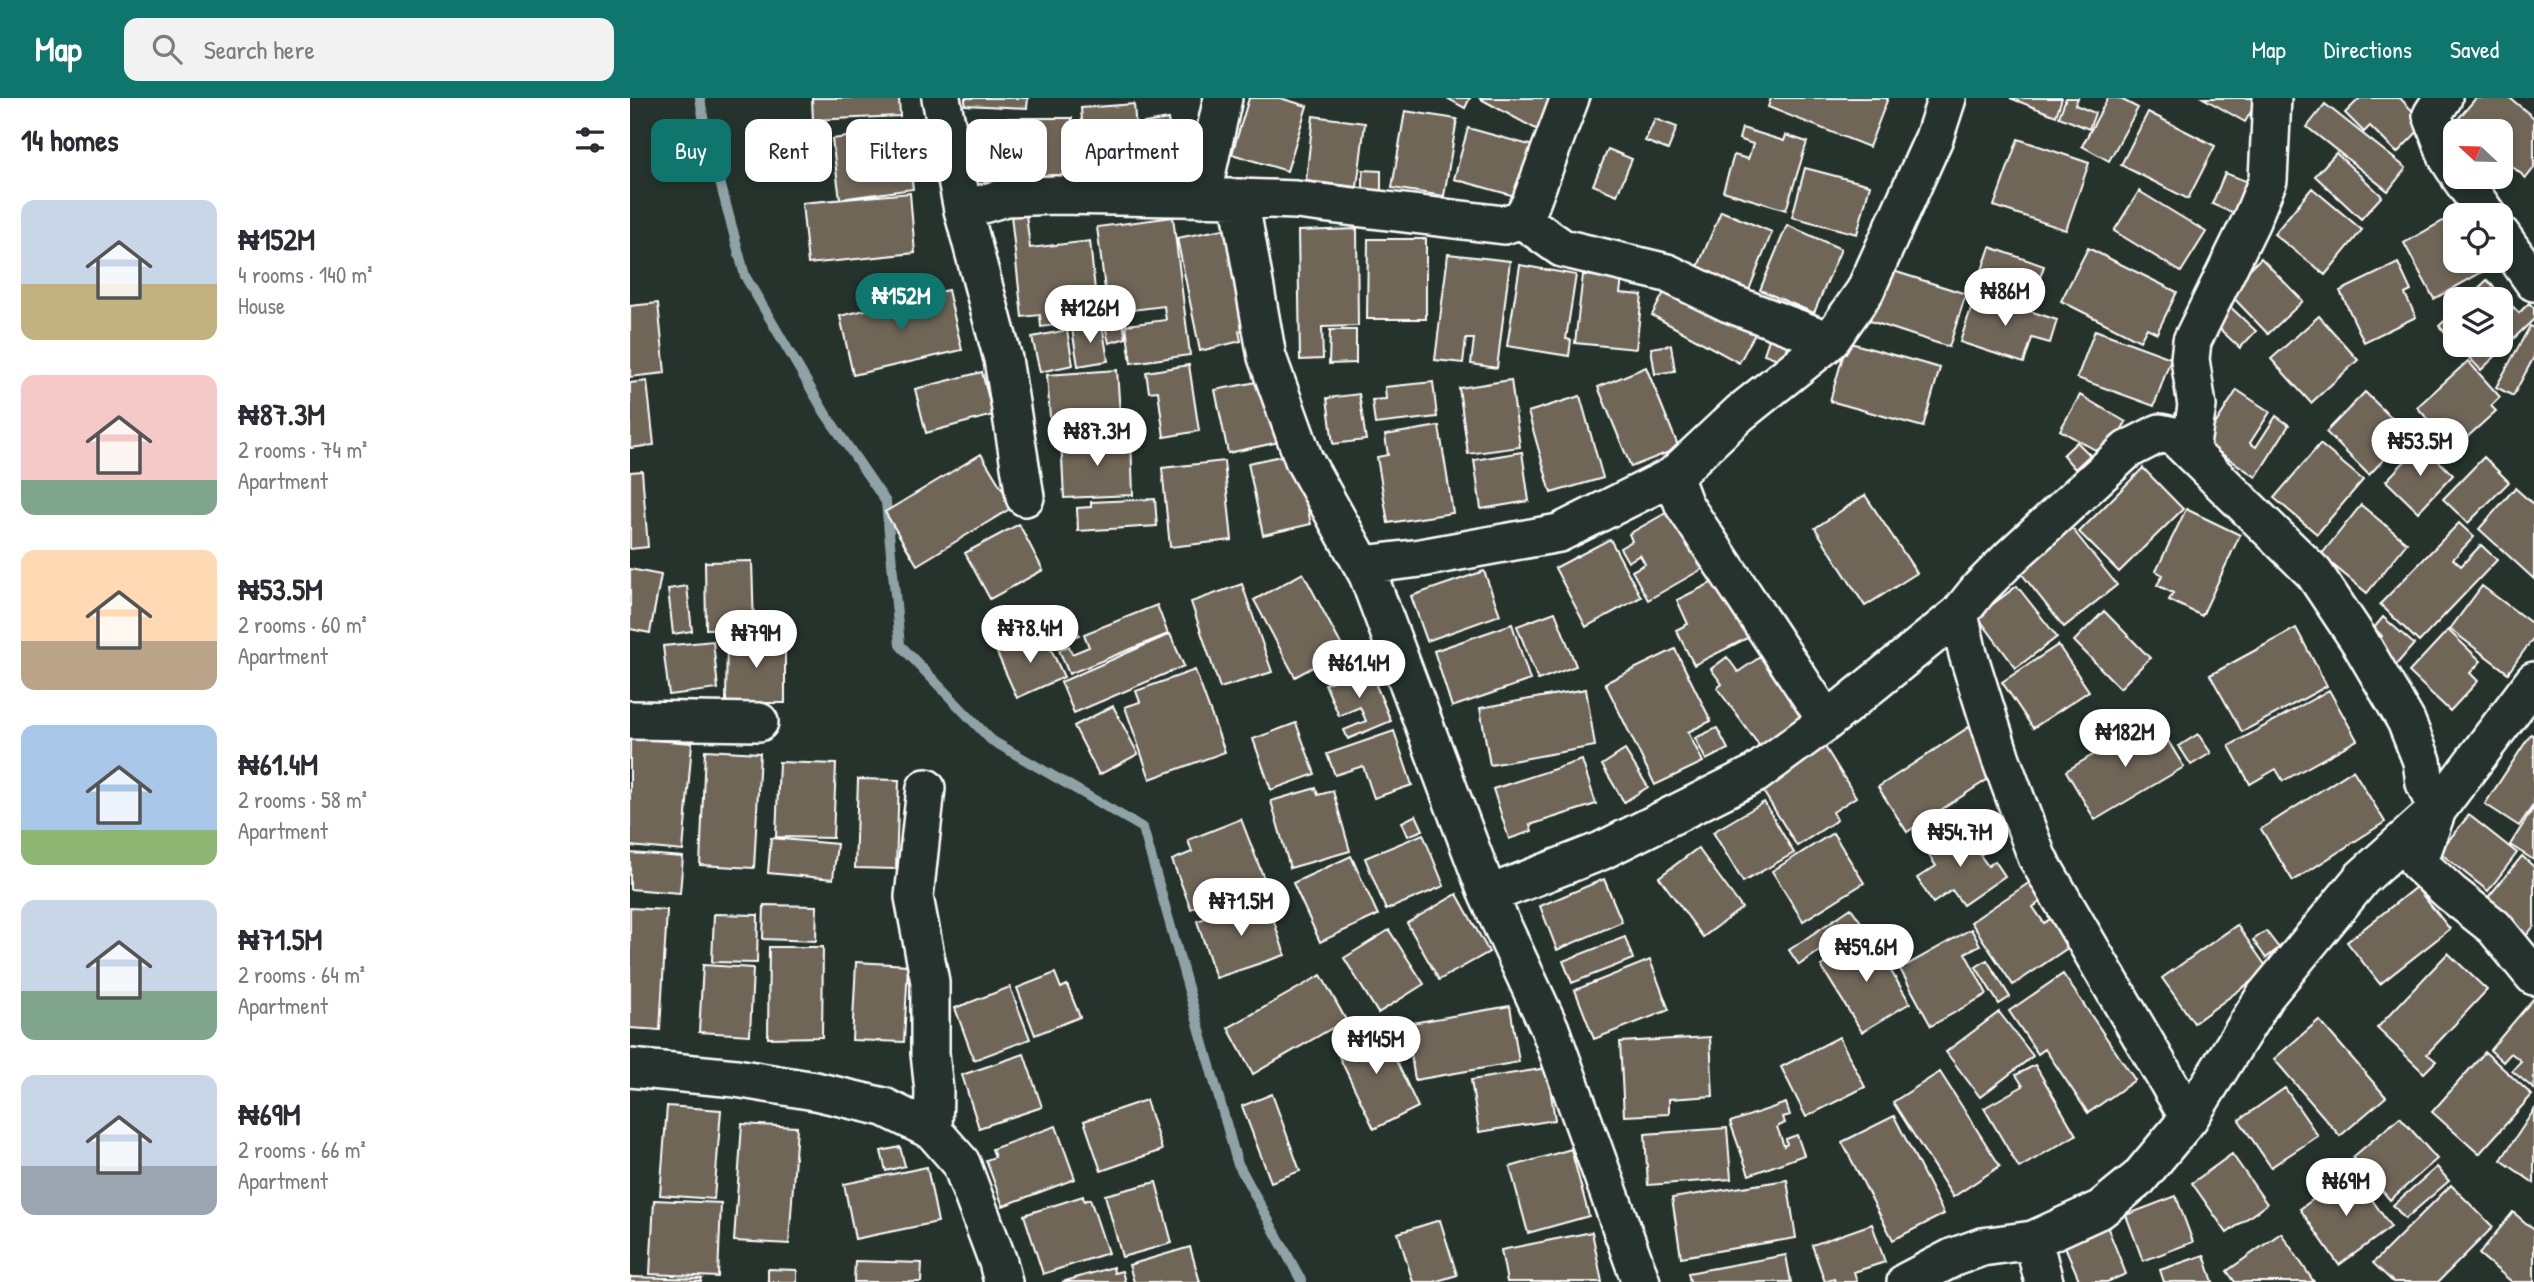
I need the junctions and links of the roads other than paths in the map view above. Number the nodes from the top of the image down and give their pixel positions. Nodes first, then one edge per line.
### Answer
1 (941, 98) edge
2 (1223, 98) edge
3 (1570, 98) edge
4 (1947, 98) edge
5 (2272, 98) edge
6 (2443, 98) edge
7 (2443, 145) edge
8 (1202, 198) junction
9 (1239, 198) junction
10 (963, 210) junction
11 (1521, 219) junction
12 (2513, 252) edge
13 (2534, 282) edge
14 (1830, 341) junction
15 (2190, 451) junction
16 (1673, 476) junction
17 (1025, 497) dead end
18 (1363, 565) junction
19 (1959, 614) junction
20 (2530, 693) edge
21 (630, 720) edge
22 (1828, 721) junction
23 (759, 722) dead end
24 (926, 788) dead end
25 (2437, 810) junction
26 (1488, 895) junction
27 (2534, 975) edge
28 (630, 1068) edge
29 (2189, 1118) junction
30 (933, 1131) junction
31 (2033, 1240) junction
32 (1003, 1282) edge
33 (1640, 1282) edge
34 (1906, 1282) edge
35 (2044, 1282) edge

1 - 10 street
2 - 8 street
3 - 11 street
4 - 14 street
5 - 15 street
6 - 7 street
8 - 9 street
8 - 10 street
9 - 11 street
9 - 18 street
10 - 17 street
11 - 14 street
12 - 13 street
14 - 16 street
15 - 19 street
15 - 25 street
16 - 18 street
16 - 22 street
18 - 26 street
19 - 22 street
19 - 29 street
20 - 25 street
21 - 23 street
22 - 26 street
24 - 30 street
25 - 27 street
25 - 29 street
26 - 33 street
28 - 30 street
29 - 31 street
30 - 32 street
31 - 34 street
31 - 35 street

